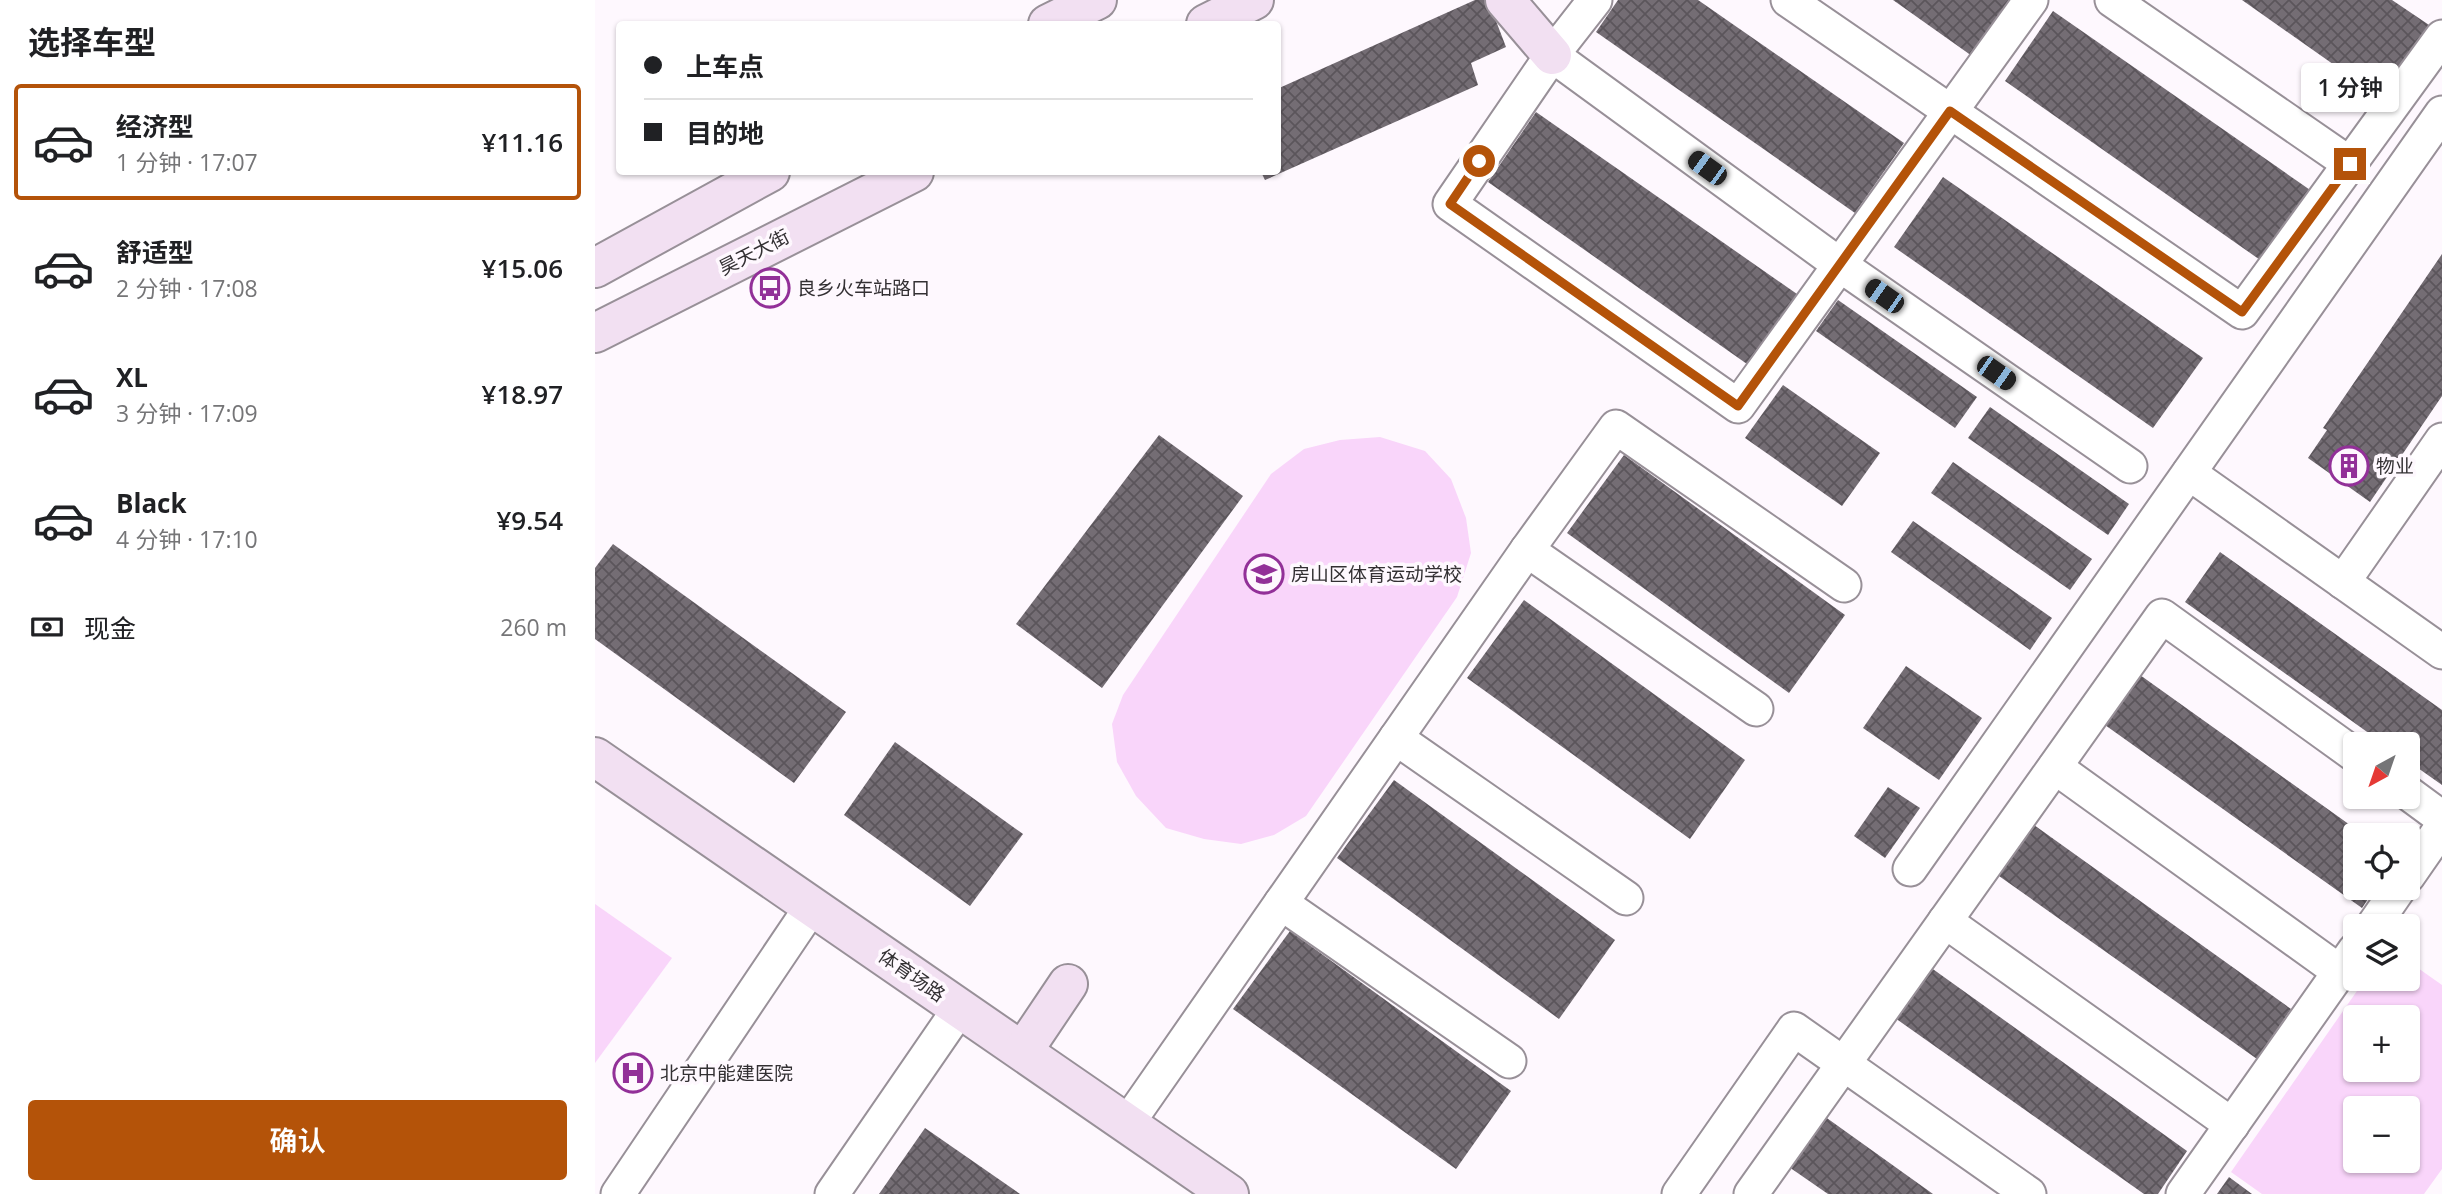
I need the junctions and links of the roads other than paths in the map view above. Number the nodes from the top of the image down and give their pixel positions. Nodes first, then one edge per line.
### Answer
1 (1097, 0) edge
2 (1254, 0) edge
3 (1505, 0) edge
4 (1595, 0) edge
5 (1789, 0) edge
6 (2031, 0) edge
7 (2112, 0) edge
8 (1054, 21) edge
9 (1212, 21) edge
10 (2442, 37) edge
11 (1552, 55) junction
12 (1950, 111) junction
13 (2442, 113) edge
14 (2350, 164) junction
15 (766, 175) edge
16 (908, 175) edge
17 (1840, 265) junction
18 (595, 268) edge
19 (595, 333) edge
20 (2442, 440) edge
21 (2130, 466) dead end
22 (2189, 472) junction
23 (1527, 550) junction
24 (2343, 582) junction
25 (1844, 585) dead end
26 (2442, 652) edge
27 (1756, 709) dead end
28 (1396, 738) junction
29 (2343, 746) edge
30 (595, 757) edge
31 (2055, 767) junction
32 (2420, 802) edge
33 (2442, 818) edge
34 (2442, 827) edge
35 (2420, 859) edge
36 (1910, 869) dead end
37 (1626, 898) dead end
38 (1281, 903) junction
39 (812, 906) junction
40 (1945, 921) junction
41 (2343, 958) edge
42 (2343, 968) edge
43 (1068, 984) dead end
44 (960, 1008) junction
45 (1023, 1051) junction
46 (1509, 1061) dead end
47 (1127, 1124) junction
48 (2232, 1125) junction
49 (618, 1194) edge
50 (832, 1194) edge
51 (1229, 1194) edge
52 (1679, 1194) edge
53 (1751, 1194) edge
54 (2029, 1194) edge
55 (2183, 1194) edge

1 - 8 street
2 - 9 street
3 - 11 street
4 - 11 street
5 - 12 street
6 - 12 street
7 - 14 street
10 - 14 street
11 - 17 street
11 - 17 street
12 - 14 street
12 - 17 street
13 - 22 street
15 - 18 street
16 - 19 street, 昊天大街
17 - 21 street
20 - 24 street
22 - 24 street
22 - 36 street
23 - 25 street
23 - 27 street
23 - 28 street
24 - 26 street
28 - 37 street
28 - 38 street
29 - 31 street
30 - 39 street, 体育场路
31 - 40 street
31 - 41 street
32 - 33 street
34 - 35 street
38 - 46 street
38 - 47 street
39 - 44 street, 体育场路
39 - 49 street
40 - 48 street
40 - 53 street
42 - 48 street
43 - 45 street
44 - 45 street, 体育场路
44 - 50 street
45 - 47 street, 体育场路
47 - 51 street, 体育场路
48 - 55 street
52 - 54 street

